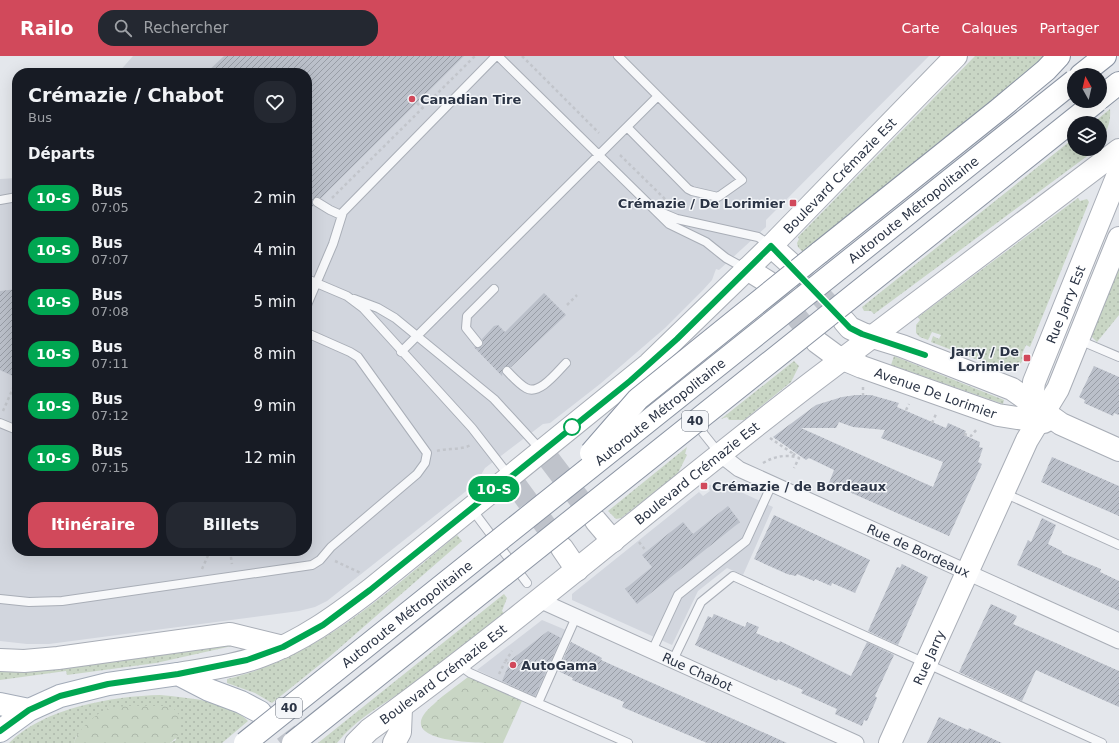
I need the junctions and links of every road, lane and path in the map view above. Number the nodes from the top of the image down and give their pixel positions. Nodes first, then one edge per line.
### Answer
1 (475, 56) edge
2 (497, 56) edge
3 (522, 56) edge
4 (618, 56) edge
5 (956, 56) edge
6 (1059, 56) edge
7 (1105, 56) edge
8 (1090, 68) edge
9 (1119, 83) edge
10 (1067, 87) edge
11 (1107, 92) edge
12 (658, 96) junction
13 (417, 103) dead end
14 (422, 108) junction
15 (1088, 108) edge
16 (425, 112) dead end
17 (627, 127) junction
18 (598, 133) dead end
19 (393, 137) junction
20 (396, 141) dead end
21 (1119, 150) edge
22 (598, 155) junction
23 (1119, 172) edge
24 (340, 189) junction
25 (343, 193) dead end
26 (335, 194) dead end
27 (12, 198) edge
28 (0, 200) edge
29 (317, 202) dead end
30 (650, 206) junction
31 (342, 215) junction
32 (1119, 238) edge
33 (771, 246) junction
34 (791, 264) tunnel mouth
35 (747, 269) junction
36 (312, 281) edge
37 (768, 282) tunnel mouth
38 (317, 283) junction
39 (494, 289) dead end
40 (312, 294) edge
41 (577, 295) dead end
42 (350, 298) junction
43 (567, 305) dead end
44 (844, 321) tunnel mouth
45 (312, 335) edge
46 (417, 336) junction
47 (872, 337) junction
48 (1078, 340) junction
49 (817, 342) tunnel mouth
50 (478, 343) dead end
51 (401, 352) junction
52 (1119, 357) edge
53 (843, 359) junction
54 (566, 363) dead end
55 (507, 371) dead end
56 (12, 390) edge
57 (938, 409) dead end
58 (3, 410) dead end
59 (1038, 420) junction
60 (0, 423) edge
61 (932, 423) dead end
62 (981, 425) dead end
63 (12, 428) edge
64 (703, 433) dead end
65 (964, 434) dead end
66 (766, 436) dead end
67 (473, 444) dead end
68 (451, 448) dead end
69 (1119, 450) edge
70 (793, 453) junction
71 (545, 454) junction
72 (721, 455) junction
73 (761, 464) dead end
74 (794, 468) dead end
75 (512, 480) junction
76 (772, 484) junction
77 (1003, 493) junction
78 (554, 497) junction
79 (471, 508) junction
80 (596, 520) tunnel mouth
81 (637, 539) dead end
82 (613, 541) junction
83 (1119, 544) edge
84 (562, 548) tunnel mouth
85 (646, 551) dead end
86 (208, 556) edge
87 (334, 561) dead end
88 (355, 570) dead end
89 (577, 570) junction
90 (967, 572) junction
91 (200, 573) dead end
92 (533, 591) junction
93 (0, 599) edge
94 (576, 617) junction
95 (1119, 641) edge
96 (283, 647) junction
97 (512, 651) dead end
98 (652, 651) junction
99 (0, 660) edge
100 (673, 660) junction
101 (505, 663) junction
102 (458, 664) junction
103 (925, 664) junction
104 (509, 665) dead end
105 (178, 674) junction
106 (498, 676) dead end
107 (538, 703) junction
108 (0, 704) edge
109 (401, 708) junction
110 (29, 710) junction
111 (260, 712) tunnel mouth
112 (0, 731) edge
113 (401, 739) edge
114 (245, 743) edge
115 (294, 743) edge
116 (356, 743) edge
117 (628, 743) edge
118 (856, 743) edge
119 (890, 743) edge
120 (1102, 743) edge

1 - 14 path
2 - 22 lane
2 - 31 lane
3 - 18 path
4 - 12 lane
5 - 33 main road, Boulevard Crémazie Est
6 - 78 main road, bridge
7 - 8 main road
9 - 11 main road
10 - 78 main road, Autoroute Métropolitaine / 40, bridge
12 - 17 lane
12 - 17 lane
13 - 14 path
14 - 16 path
14 - 19 path
15 - 115 main road, 40, bridge
17 - 22 lane
19 - 20 path
19 - 24 path
21 - 47 main road, Boulevard Crémazie Est
22 - 30 lane
22 - 46 lane
23 - 59 main road, Rue Jarry Est
24 - 25 path
24 - 26 path
27 - 28 lane
29 - 31 lane
30 - 33 lane
30 - 35 lane
31 - 38 lane
32 - 48 main road, Rue Jarry Est
33 - 34 main road
33 - 35 main road, Boulevard Crémazie Est
35 - 37 main road
35 - 71 main road, Boulevard Crémazie Est
36 - 38 lane
38 - 40 lane
38 - 42 lane
39 - 50 lane
41 - 43 path
42 - 46 lane
42 - 51 lane
44 - 47 main road, Avenue De Lorimier
45 - 93 lane
46 - 51 lane
46 - 71 lane
47 - 53 main road, Boulevard Crémazie Est
47 - 59 main road, Avenue De Lorimier
48 - 52 lane
48 - 59 main road, Rue Jarry Est
49 - 53 main road, Avenue De Lorimier
51 - 75 lane
53 - 59 main road, Avenue De Lorimier
53 - 72 main road, Boulevard Crémazie Est
54 - 55 lane
56 - 58 path
57 - 61 path
59 - 69 main road, Avenue De Lorimier
59 - 77 main road, Rue Jarry Est
60 - 63 lane
62 - 65 path
64 - 72 lane
66 - 70 path
67 - 68 path
70 - 73 path
70 - 74 path
71 - 75 main road, Boulevard Crémazie Est
72 - 76 street, Rue de Bordeaux
72 - 82 main road, Boulevard Crémazie Est
75 - 79 main road, Boulevard Crémazie Est
76 - 90 street, Rue de Bordeaux
76 - 98 lane
77 - 83 lane
77 - 90 main road, Rue Jarry Est
78 - 114 main road, Autoroute Métropolitaine / 40, bridge
79 - 92 lane
79 - 96 main road, Boulevard Crémazie Est
80 - 82 main road
81 - 85 path
82 - 89 main road, Boulevard Crémazie Est
84 - 89 main road
86 - 91 path
87 - 88 path
89 - 92 main road, Boulevard Crémazie Est
90 - 95 street, Rue de Bordeaux
90 - 103 main road, Rue Jarry
92 - 94 street, Rue Chabot
92 - 102 main road, Boulevard Crémazie Est
94 - 98 street, Rue Chabot
94 - 107 lane
96 - 99 main road
96 - 105 main road, Boulevard Crémazie Est
97 - 101 path
98 - 100 street, Rue Chabot
100 - 103 lane
100 - 118 street, Rue Chabot
101 - 104 path
101 - 106 path
102 - 107 lane
102 - 109 main road, Boulevard Crémazie Est
103 - 119 main road, Rue Jarry
103 - 120 lane
105 - 110 main road, Boulevard Crémazie Est
105 - 111 main road
107 - 117 lane
108 - 110 main road
109 - 113 main road
109 - 116 main road, Boulevard Crémazie Est
110 - 112 main road, Boulevard Crémazie Est

